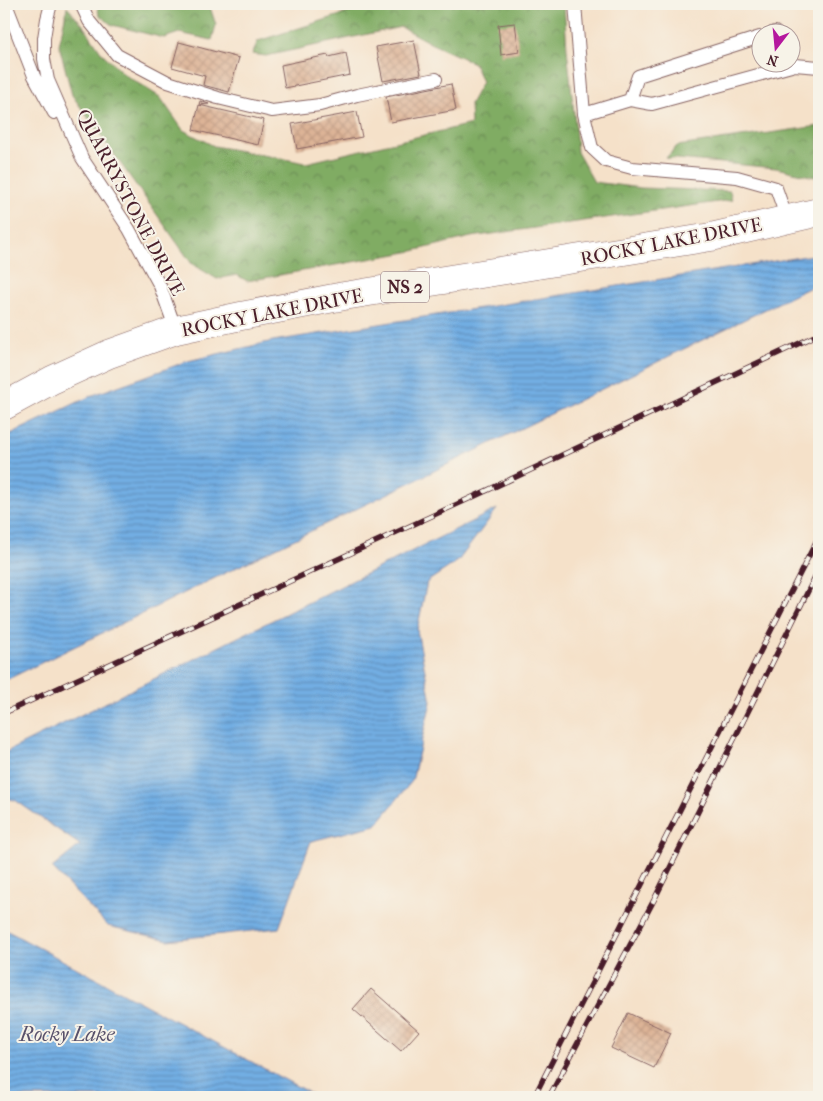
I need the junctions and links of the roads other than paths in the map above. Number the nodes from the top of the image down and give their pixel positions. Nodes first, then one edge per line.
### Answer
1 (6, 4) edge
2 (51, 4) edge
3 (81, 4) edge
4 (575, 4) edge
5 (750, 40) edge
6 (800, 63) edge
7 (819, 67) edge
8 (757, 72) edge
9 (436, 79) dead end
10 (630, 100) junction
11 (584, 114) junction
12 (82, 158) junction
13 (819, 212) edge
14 (787, 219) junction
15 (176, 330) junction
16 (4, 406) edge

1 - 12 lane
2 - 12 lane, QUARRYSTONE DRIVE
3 - 9 lane
4 - 11 lane
5 - 10 lane
6 - 7 lane
8 - 10 lane
10 - 11 lane
11 - 14 lane
12 - 15 lane, QUARRYSTONE DRIVE
13 - 14 main road, ROCKY LAKE DRIVE / NS 2
14 - 15 main road, ROCKY LAKE DRIVE / NS 2
15 - 16 main road, ROCKY LAKE DRIVE / NS 2

